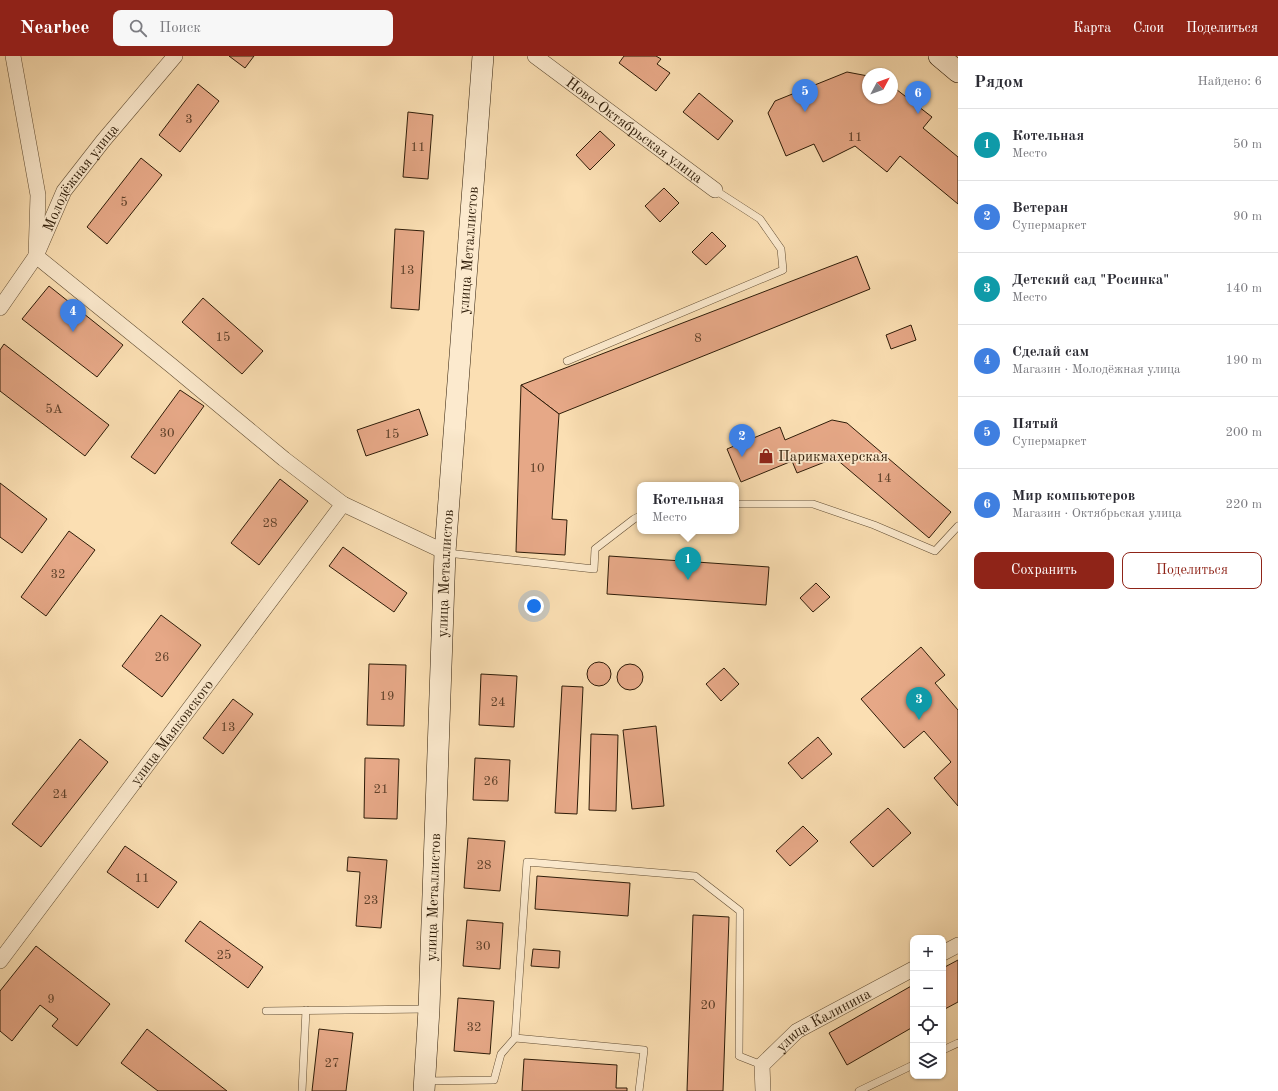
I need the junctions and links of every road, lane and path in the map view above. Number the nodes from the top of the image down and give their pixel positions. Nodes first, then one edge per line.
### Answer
1 (13, 56) edge
2 (175, 56) edge
3 (483, 56) edge
4 (535, 56) edge
5 (939, 56) edge
6 (958, 72) edge
7 (715, 190) joint
8 (36, 256) junction
9 (0, 308) edge
10 (566, 361) dead end
11 (343, 504) junction
12 (739, 504) edge
13 (637, 518) edge
14 (958, 526) edge
15 (445, 552) junction
16 (958, 945) edge
17 (946, 951) edge
18 (0, 961) edge
19 (910, 971) edge
20 (429, 1009) junction
21 (306, 1010) junction
22 (266, 1011) dead end
23 (515, 1038) junction
24 (958, 1043) edge
25 (946, 1049) edge
26 (762, 1065) junction
27 (910, 1066) edge
28 (425, 1086) edge
29 (302, 1091) edge
30 (640, 1091) edge
31 (763, 1091) edge
32 (860, 1091) edge

1 - 8 street
2 - 8 street, Молодёжная улица
3 - 15 street, улица Металлистов
4 - 7 street, Ново-Октябрьская улица
5 - 6 street
7 - 10 lane
8 - 9 street, Молодёжная улица
8 - 11 street
11 - 15 street
11 - 18 street, улица Маяковского
12 - 14 lane
13 - 15 lane
15 - 20 street, улица Металлистов
16 - 17 street
19 - 26 street, улица Калинина
20 - 21 lane
20 - 28 street, улица Металлистов
21 - 22 lane
21 - 29 lane
23 - 26 lane
23 - 28 lane
23 - 30 lane
24 - 25 lane
26 - 31 street, улица Калинина
27 - 32 lane

